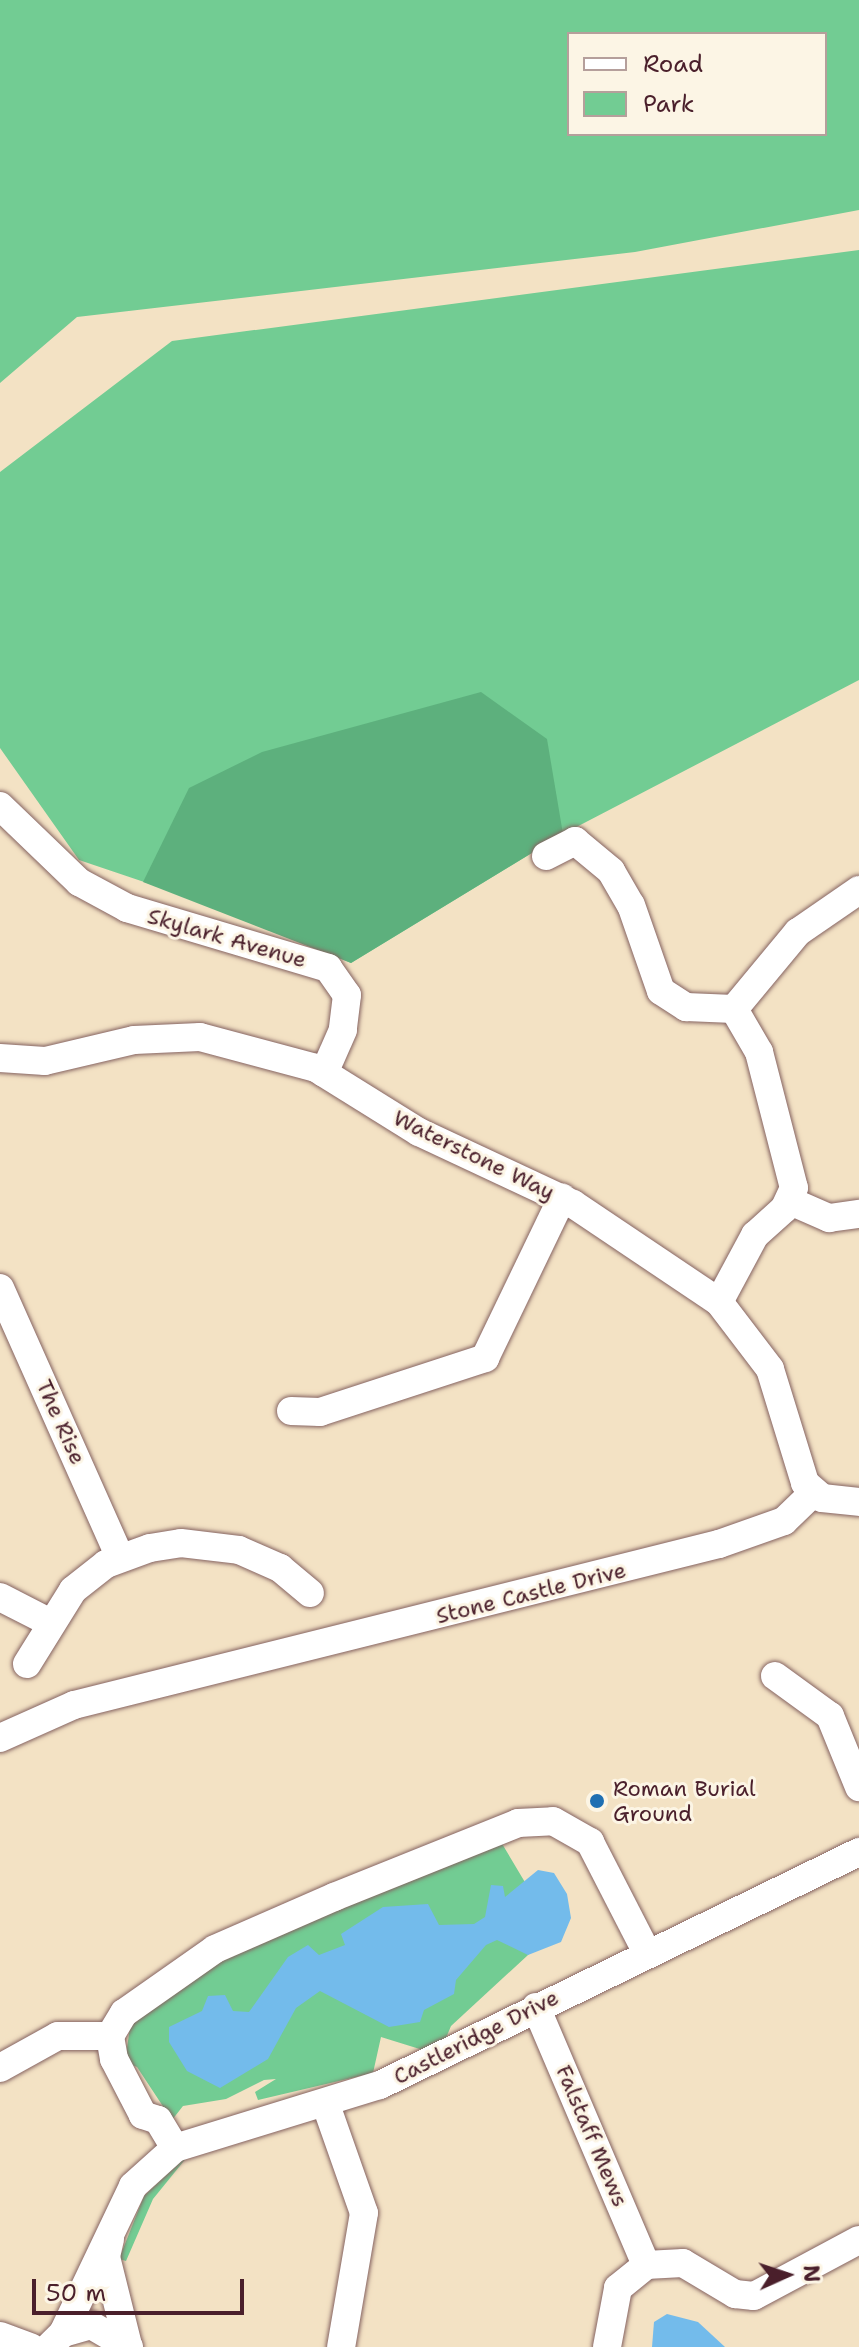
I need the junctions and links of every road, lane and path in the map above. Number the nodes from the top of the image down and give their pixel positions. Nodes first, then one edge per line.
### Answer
1 (0, 806) edge
2 (546, 856) dead end
3 (859, 890) edge
4 (734, 1009) junction
5 (0, 1058) edge
6 (324, 1073) junction
7 (562, 1198) junction
8 (790, 1201) junction
9 (859, 1214) edge
10 (0, 1288) edge
11 (719, 1302) junction
12 (291, 1411) dead end
13 (813, 1493) junction
14 (859, 1502) edge
15 (120, 1558) junction
16 (310, 1593) dead end
17 (0, 1597) edge
18 (47, 1621) junction
19 (27, 1664) dead end
20 (775, 1676) dead end
21 (0, 1738) edge
22 (859, 1787) edge
23 (859, 1852) edge
24 (646, 1951) junction
25 (536, 2007) junction
26 (110, 2036) junction
27 (0, 2068) edge
28 (326, 2105) junction
29 (175, 2148) junction
30 (113, 2227) junction
31 (859, 2240) edge
32 (646, 2265) junction
33 (0, 2336) edge
34 (56, 2340) edge
35 (128, 2346) edge
36 (31, 2347) edge
37 (341, 2347) edge
38 (607, 2347) edge

1 - 6 street, Skylark Avenue
2 - 4 street
3 - 4 street
4 - 8 street
5 - 6 street, Waterstone Way
6 - 7 street, Waterstone Way
7 - 11 street, Waterstone Way
7 - 12 street
8 - 9 street
8 - 11 street
10 - 15 street, The Rise
11 - 13 street, Waterstone Way
13 - 14 street
13 - 21 street, Stone Castle Drive
15 - 16 street
15 - 18 street
17 - 18 street
18 - 19 street
20 - 22 street
23 - 24 street, Castleridge Drive
24 - 25 street, Castleridge Drive
24 - 26 street
25 - 28 street, Castleridge Drive
25 - 32 street, Falstaff Mews
26 - 27 street
26 - 29 street
28 - 29 street, Castleridge Drive
28 - 37 street
29 - 30 street, Castleridge Drive
30 - 34 street, Castleridge Drive
30 - 35 street, Castleridge Drive
31 - 32 street
32 - 38 street
33 - 36 street
34 - 35 street, Castleridge Drive

